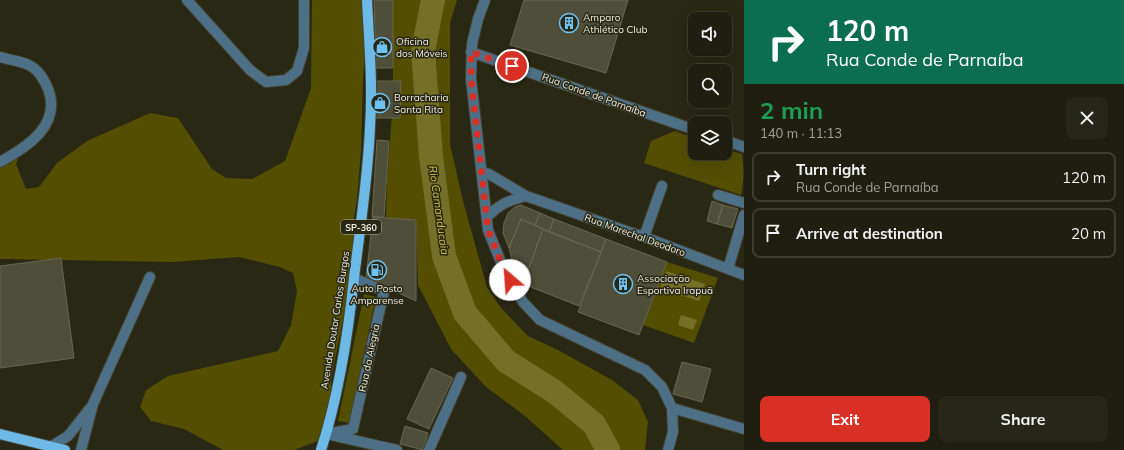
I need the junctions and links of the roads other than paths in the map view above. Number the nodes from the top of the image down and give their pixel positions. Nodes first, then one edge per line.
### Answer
1 (187, 0) edge
2 (304, 0) edge
3 (368, 0) edge
4 (485, 0) edge
5 (471, 52) junction
6 (0, 57) edge
7 (688, 128) edge
8 (732, 143) edge
9 (744, 147) edge
10 (0, 162) edge
11 (482, 172) junction
12 (662, 186) dead end
13 (718, 195) dead end
14 (526, 196) junction
15 (744, 203) edge
16 (744, 215) edge
17 (487, 217) junction
18 (644, 237) junction
19 (728, 269) junction
20 (744, 275) edge
21 (150, 277) dead end
22 (354, 278) junction
23 (461, 377) dead end
24 (93, 404) junction
25 (672, 408) junction
26 (744, 430) edge
27 (0, 434) edge
28 (326, 434) junction
29 (52, 446) junction
30 (65, 450) edge
31 (81, 450) edge
32 (321, 450) edge
33 (397, 450) edge
34 (428, 450) edge
35 (668, 450) edge

1 - 2 street
3 - 22 main road, Avenida Doutor Carlos Burgos / SP-360
4 - 5 street
5 - 7 street, Rua Conde de Parnaíba
5 - 11 street
6 - 10 street
8 - 9 street
11 - 14 street, Rua Marechal Deodoro
11 - 17 street
12 - 18 street
13 - 15 street
14 - 17 street
14 - 18 street, Rua Marechal Deodoro
16 - 19 street
17 - 25 street
18 - 19 street, Rua Marechal Deodoro
19 - 20 street, Rua Marechal Deodoro
21 - 24 street
22 - 28 main road, Avenida Doutor Carlos Burgos / SP-360
22 - 28 street, Rua da Alegria
23 - 34 street
24 - 29 street
24 - 31 street
25 - 26 street
25 - 35 street
27 - 29 main road
28 - 32 main road, Avenida Doutor Carlos Burgos / SP-360
28 - 33 street
29 - 30 main road

